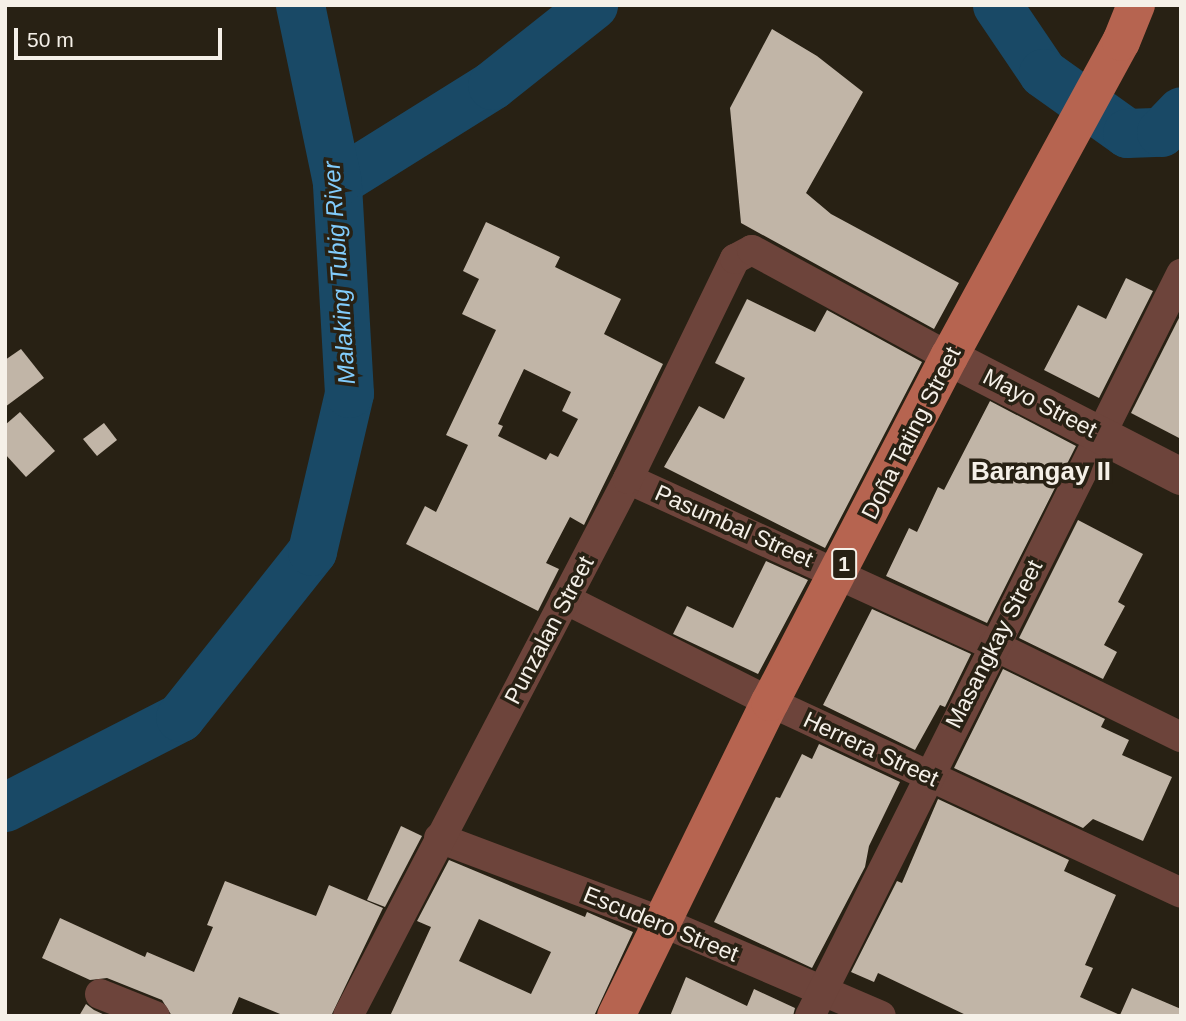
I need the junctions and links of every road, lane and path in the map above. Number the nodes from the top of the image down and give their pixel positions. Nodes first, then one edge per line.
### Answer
1 (1136, 5) edge
2 (752, 250) joint
3 (1181, 274) edge
4 (949, 357) junction
5 (1101, 434) junction
6 (1181, 476) edge
7 (628, 479) junction
8 (839, 573) junction
9 (565, 599) junction
10 (993, 645) junction
11 (771, 702) junction
12 (1181, 737) edge
13 (928, 775) junction
14 (439, 838) junction
15 (1181, 892) edge
16 (662, 922) junction
17 (100, 994) dead end
18 (816, 1004) edge
19 (155, 1016) edge
20 (348, 1016) edge
21 (616, 1016) edge
22 (881, 1016) edge

1 - 4 main road, Doña Tating Street / 1
2 - 4 street, Mayo Street
2 - 7 street, Punzalan Street
3 - 5 street, Masangkay Street
4 - 5 street, Mayo Street
4 - 8 main road, Doña Tating Street / 1
5 - 6 street, Mayo Street
5 - 10 street, Masangkay Street
7 - 8 street, Pasumbal Street
7 - 9 street, Punzalan Street
8 - 10 street, Pasumbal Street
8 - 11 main road, Doña Tating Street / 1
9 - 11 street, Herrera Street
9 - 14 street, Punzalan Street
10 - 12 street, Pasumbal Street
10 - 13 street, Masangkay Street
11 - 13 street, Herrera Street
11 - 16 main road, Doña Tating Street / 1
13 - 15 street, Herrera Street
13 - 18 street, Masangkay Street
14 - 16 street, Escudero Street
14 - 20 street, Punzalan Street
16 - 18 street, Escudero Street
16 - 21 main road, Doña Tating Street / 1
17 - 19 street
18 - 22 street, Escudero Street

